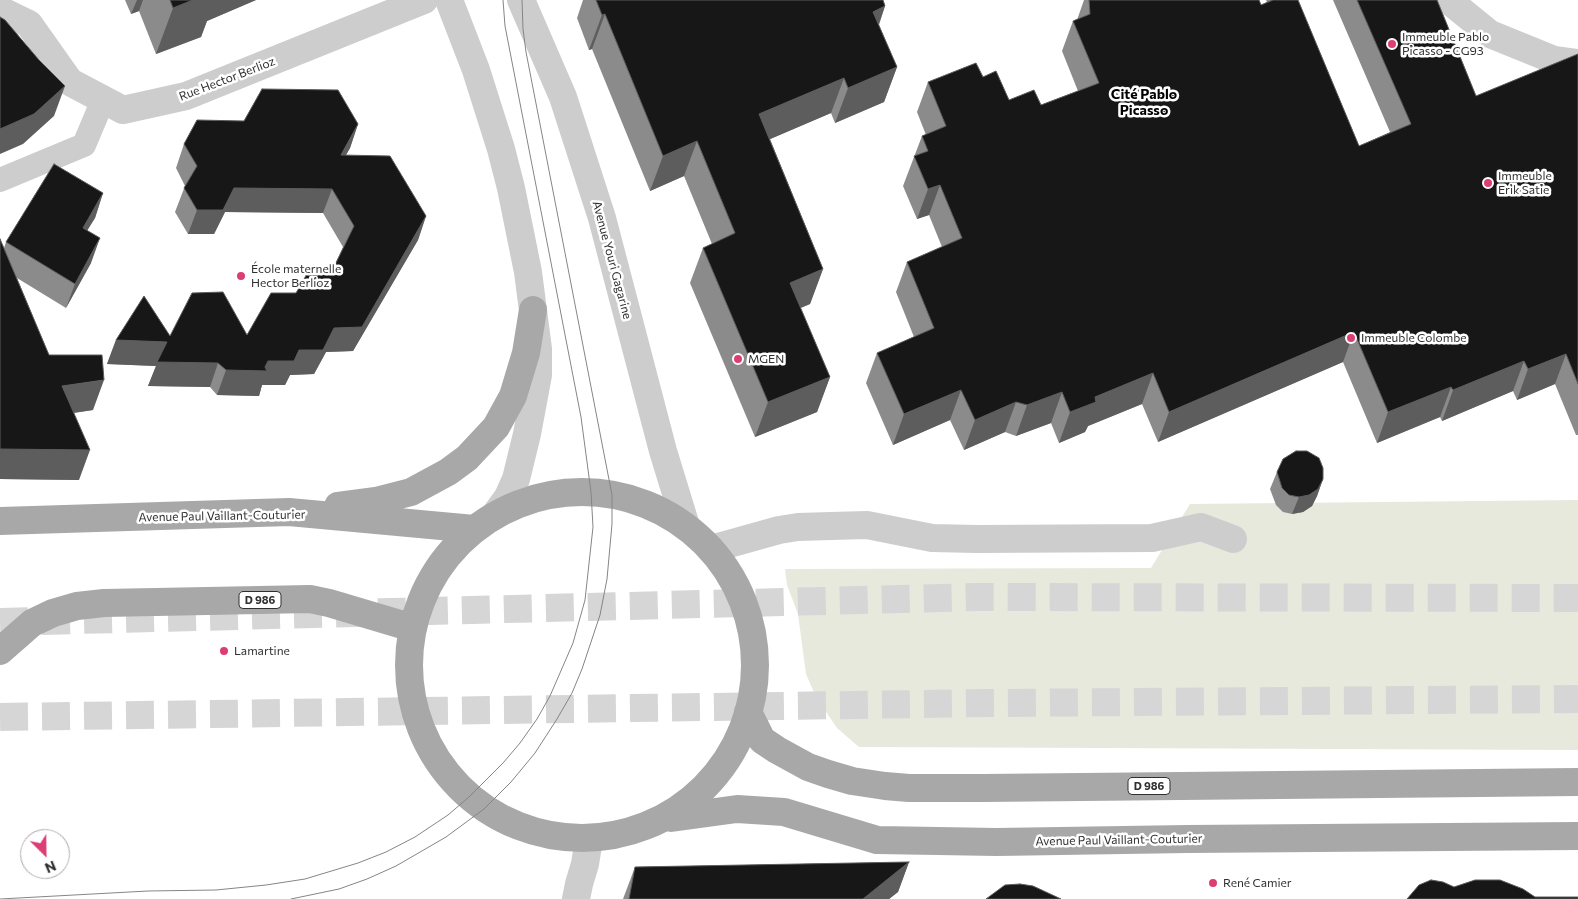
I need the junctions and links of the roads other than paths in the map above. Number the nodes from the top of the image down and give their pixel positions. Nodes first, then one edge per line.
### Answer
1 (424, 0) edge
2 (449, 0) edge
3 (520, 0) edge
4 (1451, 0) edge
5 (0, 10) edge
6 (1578, 63) edge
7 (103, 100) junction
8 (0, 180) edge
9 (533, 310) junction
10 (289, 512) junction
11 (0, 521) edge
12 (485, 522) junction
13 (686, 526) junction
14 (1233, 539) dead end
15 (711, 549) junction
16 (413, 628) junction
17 (0, 651) edge
18 (748, 712) junction
19 (1578, 782) edge
20 (664, 818) junction
21 (1578, 836) edge
22 (589, 839) junction
23 (576, 899) edge

1 - 7 street, Rue Hector Berlioz
2 - 9 street
3 - 13 street, Avenue Youri Gagarine
4 - 6 street
5 - 7 street, Rue Hector Berlioz
7 - 8 street
9 - 10 main road
9 - 12 street
10 - 11 main road, Avenue Paul Vaillant-Couturier
10 - 12 main road, Avenue Paul Vaillant-Couturier
12 - 13 main road, Avenue Paul Vaillant-Couturier
12 - 16 main road, Avenue Paul Vaillant-Couturier
13 - 15 main road, Avenue Paul Vaillant-Couturier
14 - 15 street
15 - 18 main road, Avenue Paul Vaillant-Couturier
16 - 17 main road, D 986
16 - 22 main road, Avenue Paul Vaillant-Couturier
18 - 19 main road, D 986
18 - 20 main road, Avenue Paul Vaillant-Couturier
20 - 21 main road, Avenue Paul Vaillant-Couturier
20 - 22 main road, Avenue Paul Vaillant-Couturier
22 - 23 street

